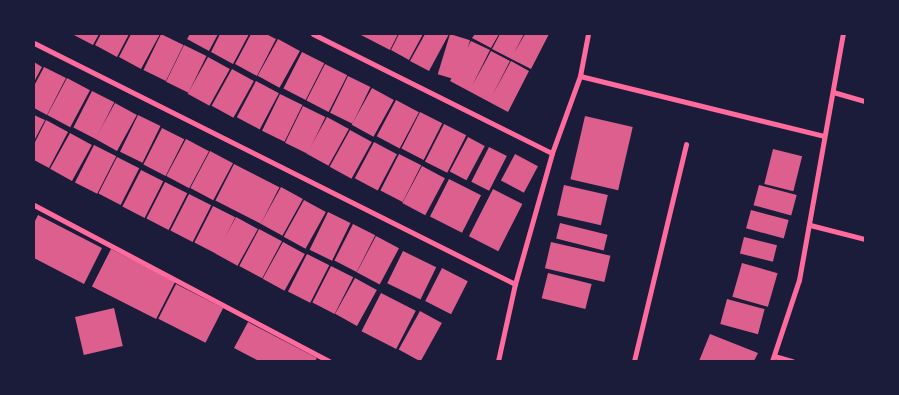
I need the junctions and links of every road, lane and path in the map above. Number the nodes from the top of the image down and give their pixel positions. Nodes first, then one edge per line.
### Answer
1 (313, 34) edge
2 (588, 34) edge
3 (843, 34) edge
4 (34, 43) edge
5 (580, 76) junction
6 (833, 92) junction
7 (865, 101) edge
8 (824, 136) junction
9 (686, 144) dead end
10 (552, 153) junction
11 (34, 205) edge
12 (810, 225) junction
13 (865, 239) edge
14 (515, 284) junction
15 (773, 359) edge
16 (330, 361) edge
17 (498, 361) edge
18 (634, 361) edge
19 (792, 361) edge

1 - 10 street
2 - 5 street
3 - 6 street
4 - 14 street
5 - 8 street
5 - 10 street
6 - 7 street
6 - 8 street
8 - 12 street
9 - 18 street
10 - 14 street
11 - 16 street
12 - 13 street
12 - 15 street
14 - 17 street
15 - 19 street

